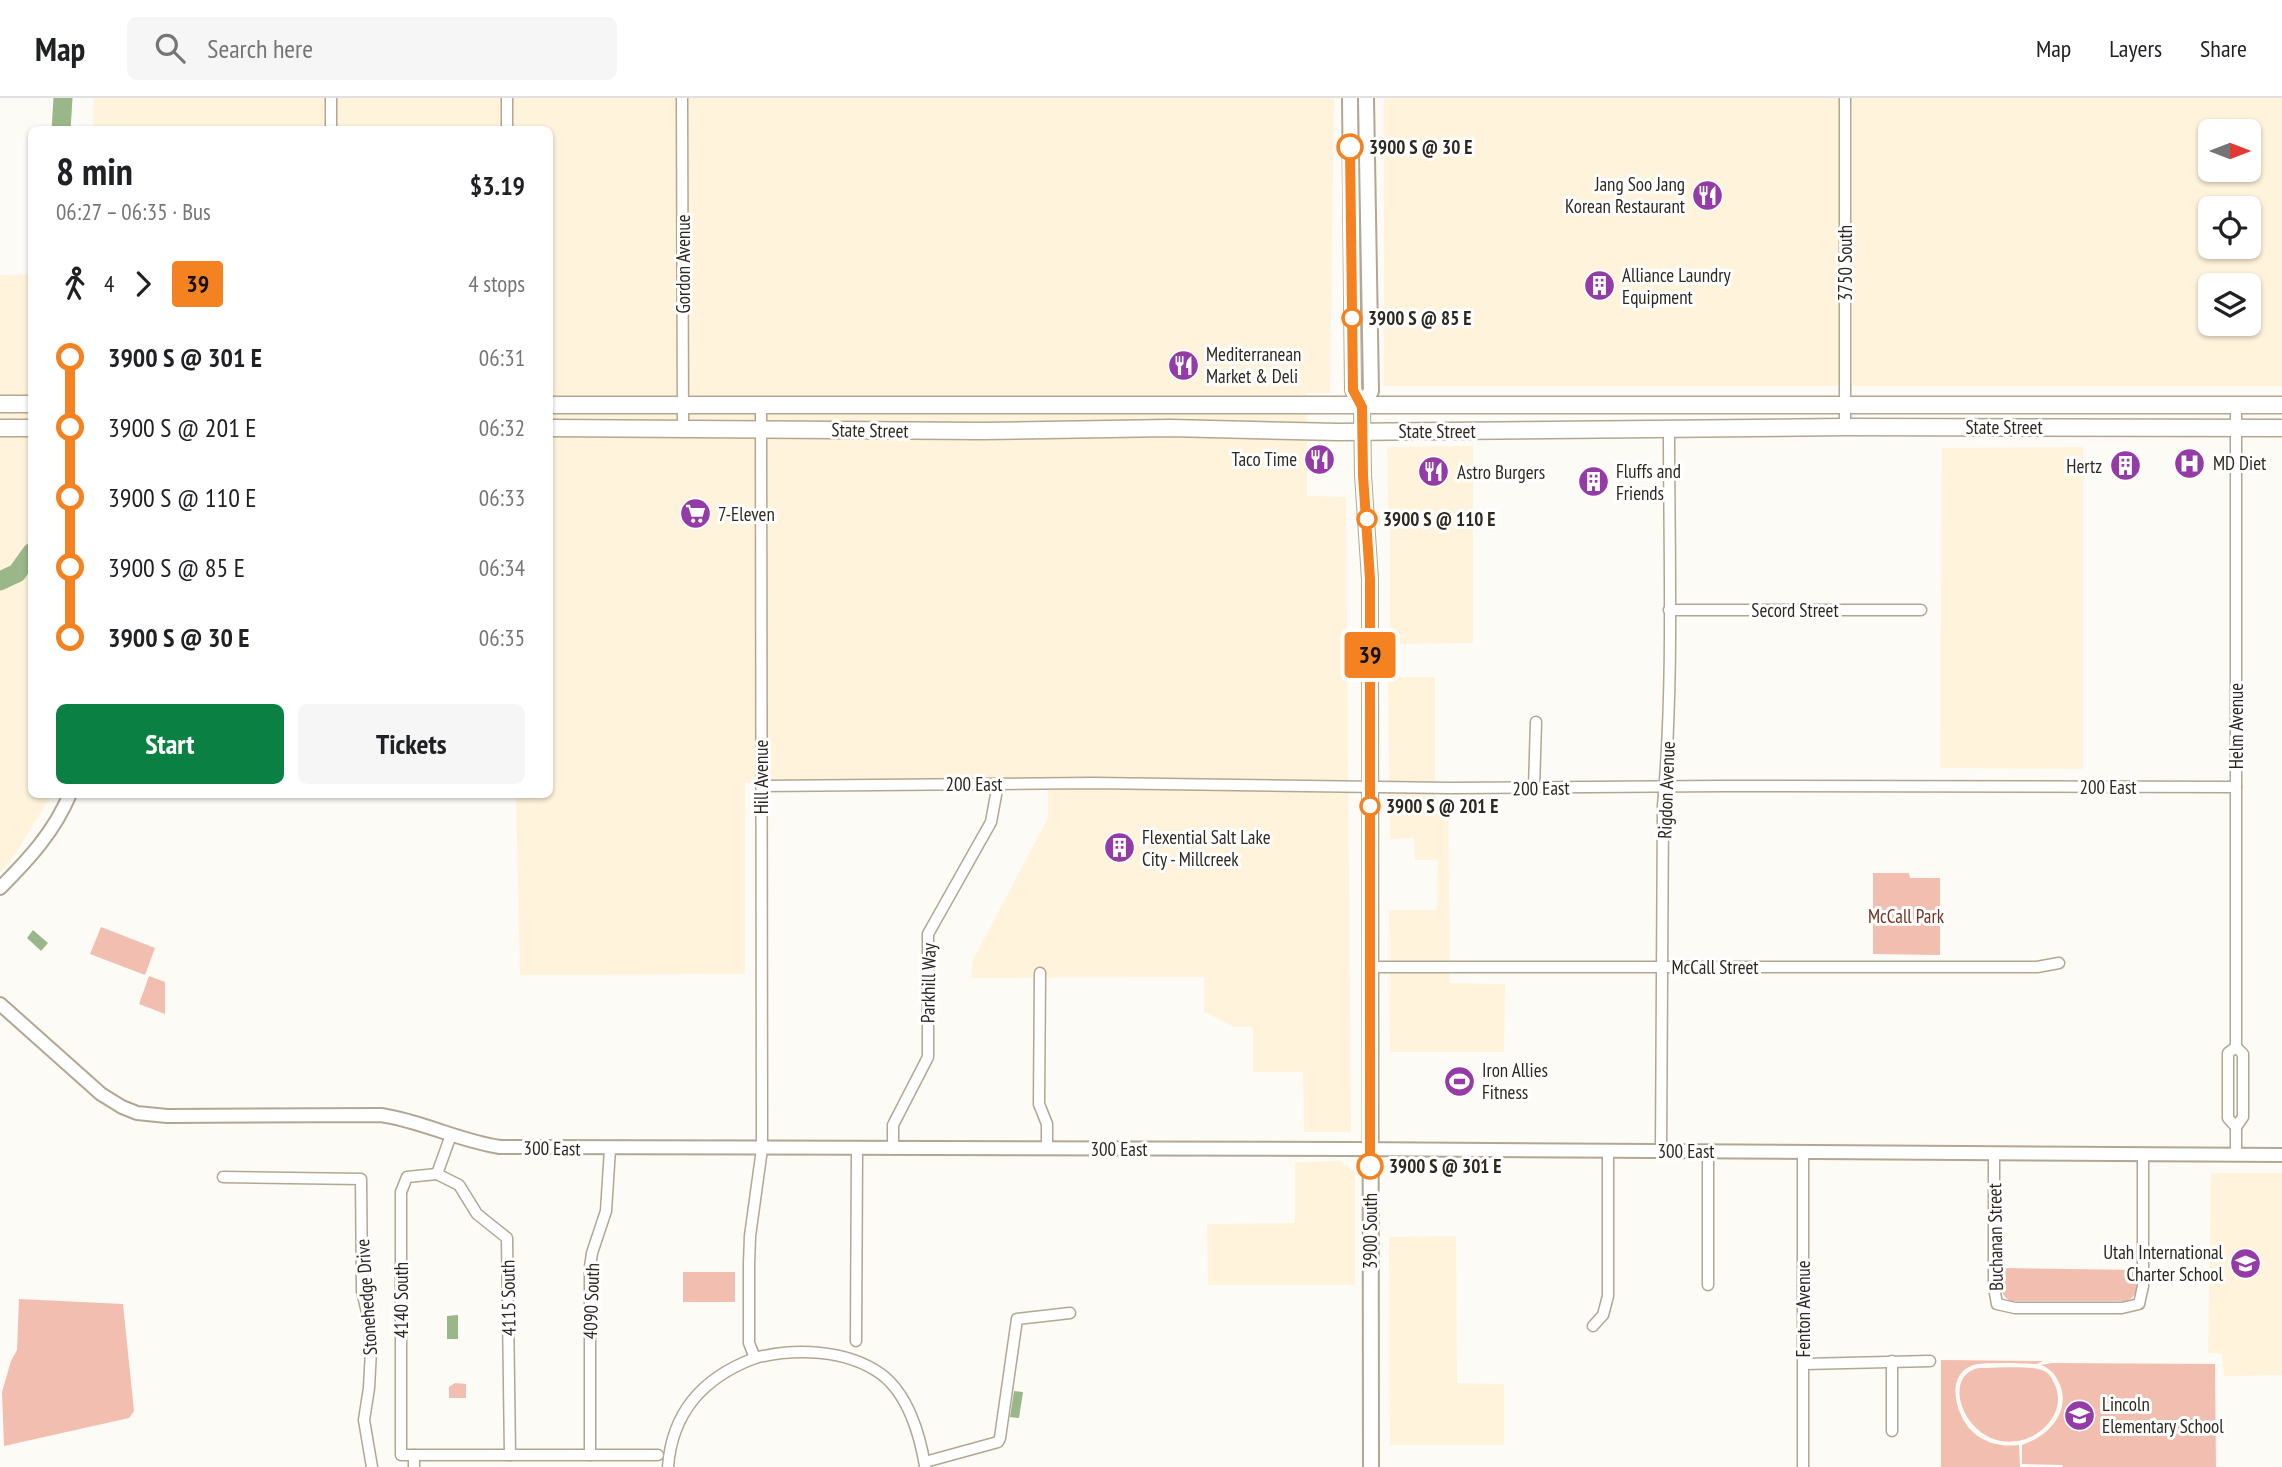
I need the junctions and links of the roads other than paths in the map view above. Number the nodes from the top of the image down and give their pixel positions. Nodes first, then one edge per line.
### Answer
1 (331, 98) edge
2 (507, 98) edge
3 (682, 98) edge
4 (1350, 98) edge
5 (1366, 98) edge
6 (1845, 98) edge
7 (331, 126) edge
8 (507, 126) edge
9 (0, 404) edge
10 (28, 404) edge
11 (553, 405) edge
12 (683, 405) junction
13 (761, 405) junction
14 (2236, 405) junction
15 (2282, 405) edge
16 (1362, 407) junction
17 (1845, 407) junction
18 (1844, 427) junction
19 (0, 428) edge
20 (28, 428) edge
21 (553, 428) edge
22 (761, 428) junction
23 (2236, 428) junction
24 (2282, 428) edge
25 (683, 429) junction
26 (1669, 430) junction
27 (1363, 432) junction
28 (1669, 610) junction
29 (1921, 610) dead end
30 (1536, 722) dead end
31 (998, 784) junction
32 (761, 786) junction
33 (1370, 786) junction
34 (1665, 787) junction
35 (2236, 787) junction
36 (1534, 788) junction
37 (69, 798) edge
38 (0, 888) edge
39 (2059, 963) dead end
40 (1370, 967) junction
41 (1663, 967) junction
42 (1040, 973) dead end
43 (0, 1004) edge
44 (2236, 1047) junction
45 (2236, 1128) junction
46 (451, 1135) junction
47 (610, 1149) junction
48 (762, 1149) junction
49 (857, 1149) junction
50 (892, 1149) junction
51 (1047, 1149) junction
52 (1370, 1149) junction
53 (1608, 1150) junction
54 (1661, 1151) junction
55 (1708, 1152) junction
56 (1803, 1152) junction
57 (1994, 1153) junction
58 (2143, 1154) junction
59 (2236, 1155) junction
60 (2282, 1155) edge
61 (437, 1174) junction
62 (223, 1177) dead end
63 (1708, 1285) dead end
64 (1070, 1313) dead end
65 (1593, 1325) dead end
66 (856, 1341) dead end
67 (755, 1357) junction
68 (1892, 1361) junction
69 (1930, 1361) dead end
70 (1804, 1364) junction
71 (1892, 1431) dead end
72 (414, 1455) junction
73 (510, 1455) junction
74 (590, 1455) junction
75 (658, 1455) dead end
76 (925, 1465) edge
77 (372, 1467) edge
78 (414, 1467) edge
79 (668, 1467) edge
80 (1371, 1467) edge
81 (1803, 1467) edge

1 - 7 street
2 - 8 street
3 - 12 street, Gordon Avenue
4 - 16 main road, 3900 South
5 - 16 main road, 3900 South
6 - 17 street, 3750 South
9 - 10 main road
11 - 12 main road, State Street
12 - 13 main road, State Street
12 - 25 street, Gordon Avenue
13 - 16 main road, State Street
13 - 22 street, Hill Avenue
14 - 15 main road, State Street
14 - 17 main road, State Street
14 - 23 street, Helm Avenue
16 - 17 main road, State Street
16 - 27 main road, 3900 South
17 - 18 street, 3750 South
18 - 23 main road, State Street
18 - 26 main road, State Street
19 - 20 main road
21 - 25 main road, State Street
22 - 25 main road, State Street
22 - 27 main road, State Street
22 - 32 street, Hill Avenue
23 - 24 main road, State Street
23 - 35 street, Helm Avenue
26 - 27 main road, State Street
26 - 28 street, Rigdon Avenue
27 - 33 main road, 3900 South
28 - 29 street, Secord Street
28 - 34 street, Rigdon Avenue
30 - 36 street
31 - 32 street, 200 East
31 - 33 street, 200 East
31 - 50 street, Parkhill Way
32 - 48 street, Hill Avenue
33 - 36 street, 200 East
33 - 40 main road, 3900 South
34 - 35 street, 200 East
34 - 36 street, 200 East
34 - 41 street, Rigdon Avenue
35 - 44 street, Helm Avenue
37 - 38 street
39 - 41 street, McCall Street
40 - 41 street, McCall Street
40 - 52 main road, 3900 South
41 - 54 street, Rigdon Avenue
42 - 51 street
43 - 46 street, 300 East
44 - 45 street, Helm Avenue
44 - 45 street, Helm Avenue
45 - 59 street, Helm Avenue
46 - 47 street, 300 East
46 - 61 street
47 - 48 street, 300 East
47 - 74 street, 4090 South
48 - 49 street, 300 East
48 - 67 street, Hill Avenue
49 - 50 street, 300 East
49 - 66 street
50 - 51 street, 300 East
51 - 52 street, 300 East
52 - 53 street, 300 East
52 - 80 main road, 3900 South
53 - 54 street, 300 East
53 - 65 street
54 - 55 street, 300 East
55 - 56 street, 300 East
55 - 63 street
56 - 57 street, 300 East
56 - 70 street, Fenton Avenue
57 - 58 street, 300 East
57 - 58 street, Buchanan Street
58 - 59 street, 300 East
59 - 60 street, 300 East
61 - 72 street, 4140 South
61 - 73 street, 4115 South
62 - 77 street, Stonehedge Drive
64 - 76 street
67 - 76 street
67 - 79 street
68 - 69 street
68 - 70 street
68 - 71 street
70 - 81 street, Fenton Avenue
72 - 73 street
72 - 78 street
73 - 74 street
74 - 75 street

